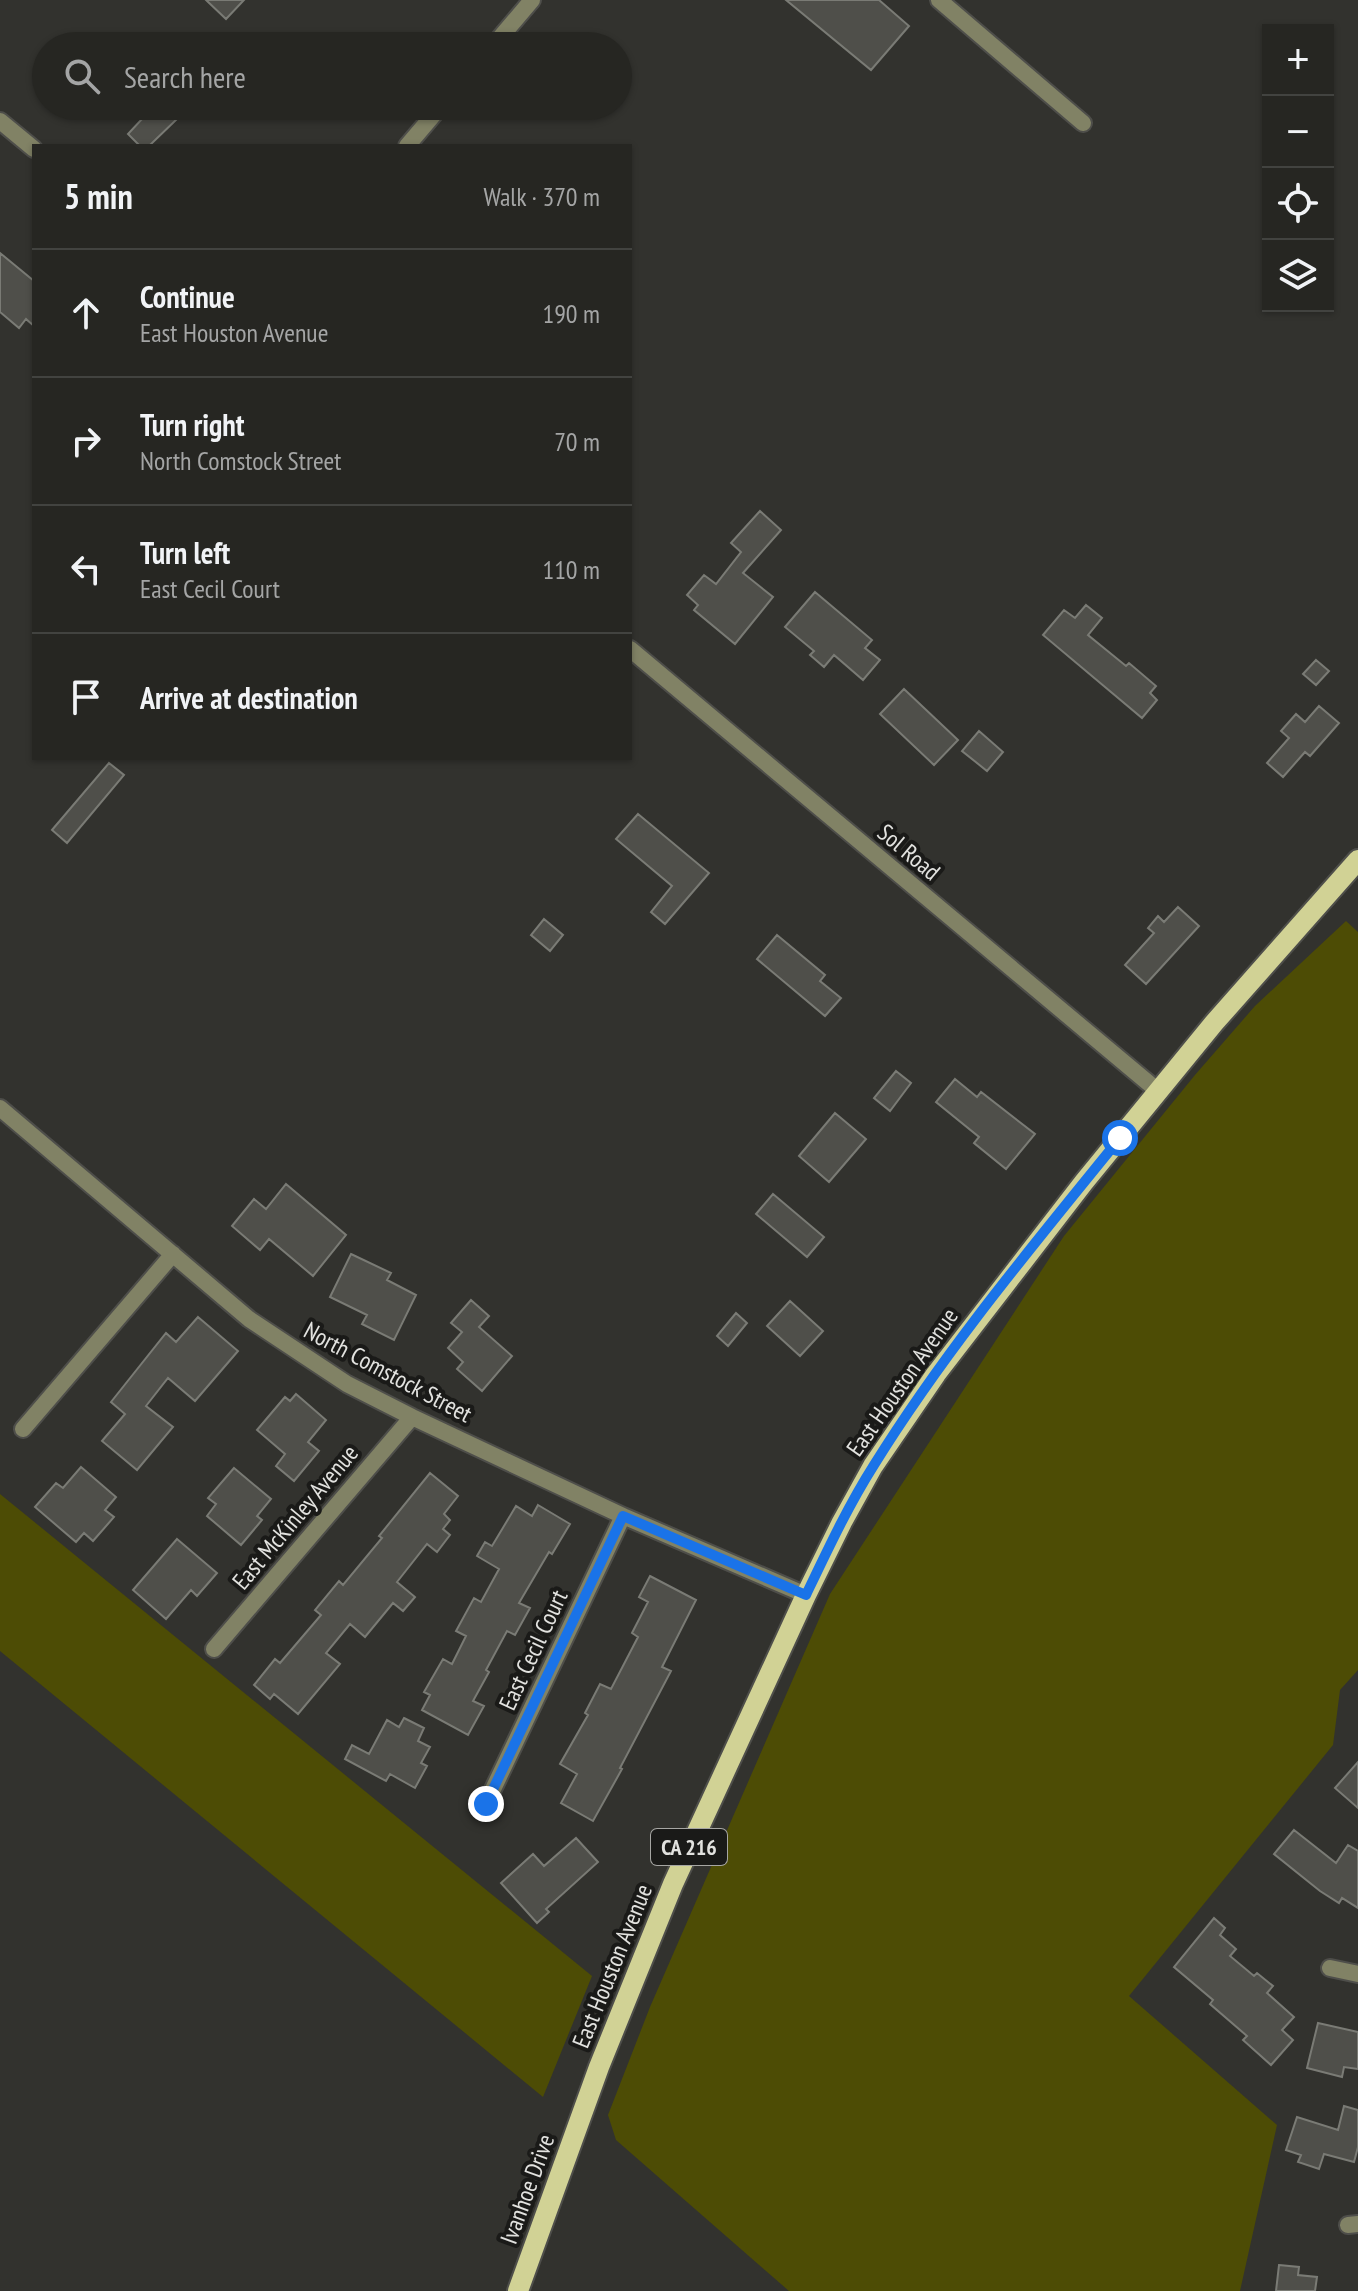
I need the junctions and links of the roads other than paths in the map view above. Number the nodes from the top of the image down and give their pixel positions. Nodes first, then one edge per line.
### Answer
1 (532, 0) edge
2 (939, 0) edge
3 (505, 32) edge
4 (429, 120) edge
5 (0, 121) edge
6 (1083, 123) dead end
7 (409, 144) edge
8 (32, 147) edge
9 (632, 651) edge
10 (1358, 860) edge
11 (1158, 1091) junction
12 (0, 1108) edge
13 (173, 1254) junction
14 (412, 1417) junction
15 (23, 1429) dead end
16 (623, 1516) junction
17 (806, 1595) junction
18 (214, 1649) dead end
19 (486, 1804) dead end
20 (1330, 1968) dead end
21 (1358, 1974) edge
22 (586, 2105) joint
23 (518, 2291) edge

1 - 3 street
2 - 6 street
4 - 7 street
5 - 8 street
9 - 11 street, Sol Road
10 - 11 main road, East Houston Avenue / CA 216
11 - 17 main road, East Houston Avenue / CA 216
12 - 13 street, North Comstock Street
13 - 14 street, North Comstock Street
13 - 15 street
14 - 16 street, North Comstock Street
14 - 18 street, East McKinley Avenue
16 - 17 street, North Comstock Street
16 - 19 street, East Cecil Court
17 - 22 main road, East Houston Avenue / CA 216
20 - 21 street
22 - 23 main road, Ivanhoe Drive / CA 216

